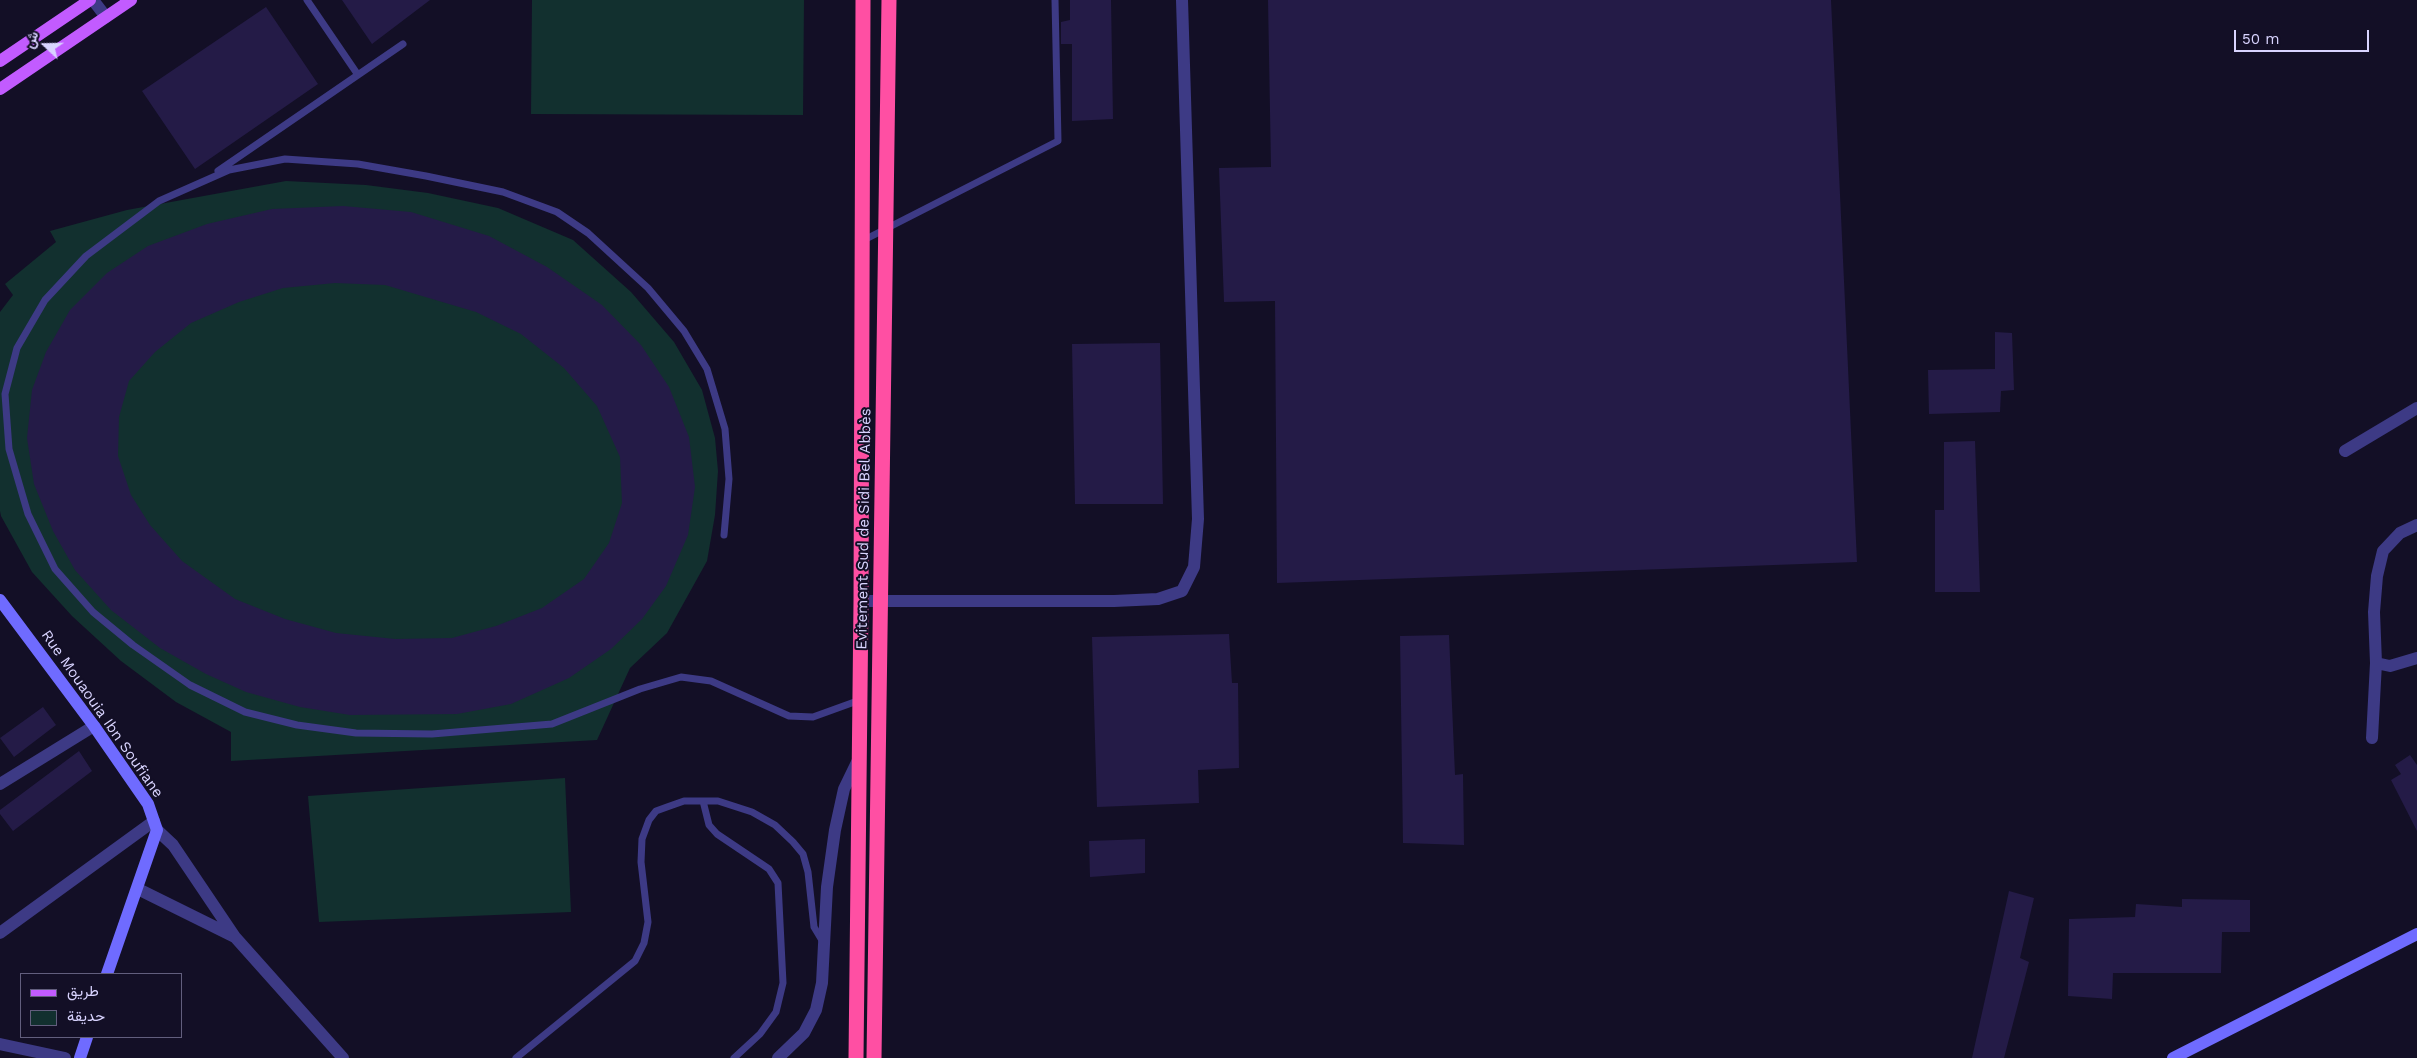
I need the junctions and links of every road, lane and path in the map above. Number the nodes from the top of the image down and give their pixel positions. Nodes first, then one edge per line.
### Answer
1 (92, 0) edge
2 (131, 0) edge
3 (307, 0) edge
4 (863, 0) edge
5 (889, 0) edge
6 (1055, 0) edge
7 (1182, 0) edge
8 (106, 17) junction
9 (403, 44) dead end
10 (0, 61) edge
11 (358, 74) junction
12 (0, 89) edge
13 (203, 182) junction
14 (886, 229) junction
15 (862, 241) junction
16 (2417, 408) edge
17 (2345, 451) dead end
18 (2417, 525) edge
19 (724, 536) dead end
20 (0, 600) edge
21 (861, 601) junction
22 (881, 602) junction
23 (2417, 658) edge
24 (2376, 663) junction
25 (860, 700) junction
26 (879, 719) junction
27 (860, 720) junction
28 (94, 726) junction
29 (2372, 738) dead end
30 (860, 739) junction
31 (879, 740) junction
32 (859, 758) junction
33 (0, 784) edge
34 (703, 801) junction
35 (155, 825) junction
36 (138, 889) junction
37 (0, 933) edge
38 (2417, 934) edge
39 (235, 937) junction
40 (824, 945) junction
41 (107, 973) edge
42 (87, 1038) edge
43 (0, 1044) edge
44 (339, 1057) edge
45 (65, 1058) edge
46 (80, 1058) edge
47 (516, 1058) edge
48 (734, 1058) edge
49 (778, 1058) edge
50 (856, 1058) edge
51 (874, 1058) edge
52 (2173, 1058) edge

1 - 8 street
1 - 10 main road
2 - 8 main road
3 - 11 lane
4 - 15 highway, Evitement Sud de Sidi Bel Abbès
5 - 14 highway, Evitement Sud de Sidi Bel Abbès
6 - 14 lane
7 - 22 street
8 - 12 main road
9 - 11 lane
11 - 13 lane
13 - 19 lane
13 - 25 lane
14 - 15 lane
14 - 22 highway, Evitement Sud de Sidi Bel Abbès
15 - 21 highway, Evitement Sud de Sidi Bel Abbès
16 - 17 street
18 - 24 street
20 - 28 street, Rue Mouaouia Ibn Soufiane
21 - 22 street
21 - 25 highway, Evitement Sud de Sidi Bel Abbès
22 - 26 highway, Evitement Sud de Sidi Bel Abbès
23 - 24 street
24 - 29 street
25 - 27 highway, Evitement Sud de Sidi Bel Abbès
26 - 27 highway
26 - 31 highway, Evitement Sud de Sidi Bel Abbès
27 - 30 highway, Evitement Sud de Sidi Bel Abbès
28 - 33 street
28 - 35 street, Rue Mouaouia Ibn Soufiane
30 - 31 highway
30 - 32 highway, Evitement Sud de Sidi Bel Abbès
31 - 51 highway, Evitement Sud de Sidi Bel Abbès
32 - 40 street
32 - 50 highway, Evitement Sud de Sidi Bel Abbès
34 - 40 lane
34 - 47 lane
34 - 48 lane
35 - 36 street
35 - 37 street
35 - 39 street, Rue Mouaouia Ibn Soufiane
36 - 39 street
36 - 41 street
38 - 52 street
39 - 44 street, Rue Mouaouia Ibn Soufiane
40 - 49 street
42 - 46 street
43 - 45 street

